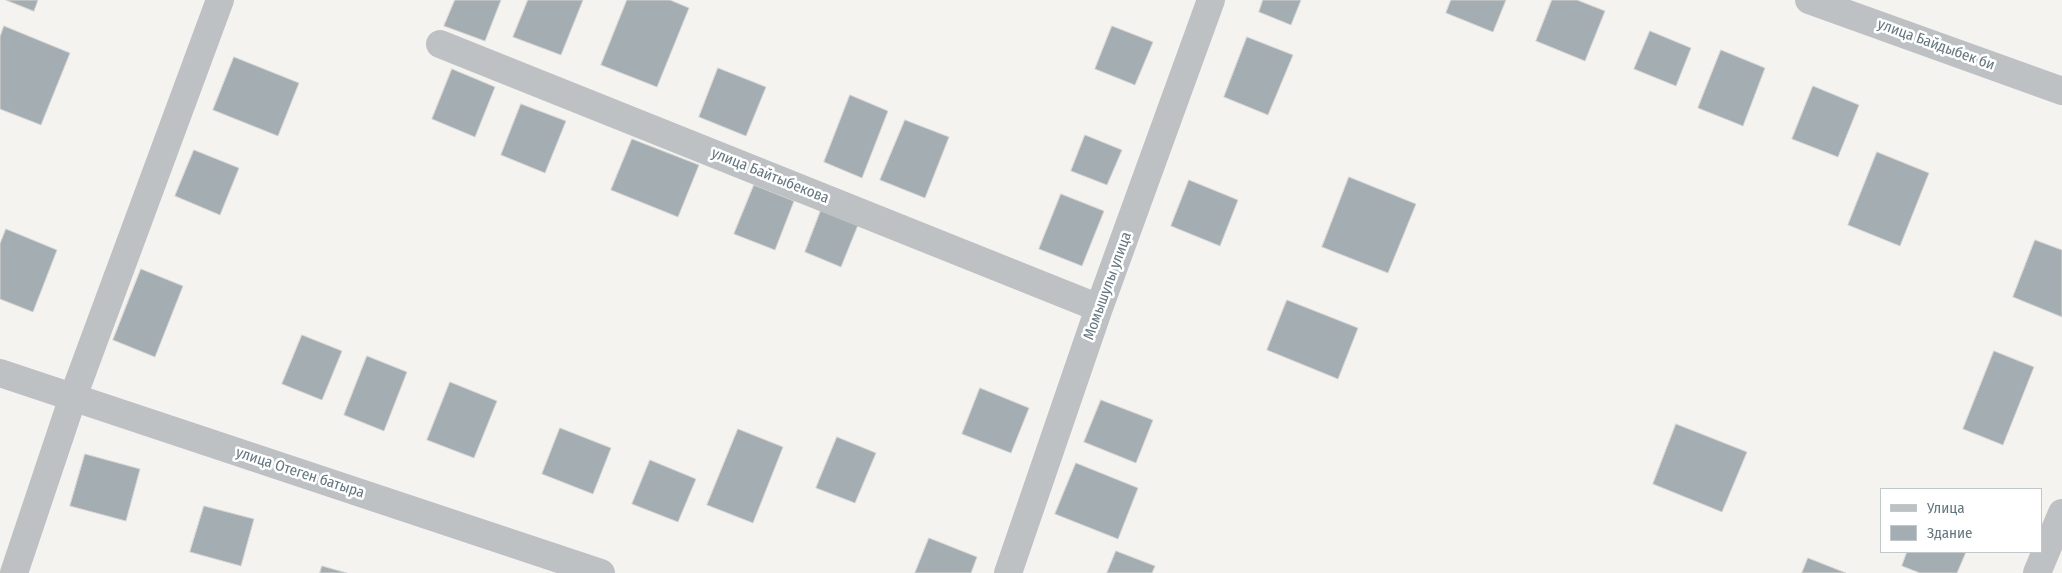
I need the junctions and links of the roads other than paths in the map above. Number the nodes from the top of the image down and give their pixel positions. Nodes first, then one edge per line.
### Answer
1 (220, 0) edge
2 (1211, 0) edge
3 (1810, 0) edge
4 (440, 44) dead end
5 (2062, 91) edge
6 (1099, 308) junction
7 (0, 373) edge
8 (73, 397) junction
9 (2062, 513) edge
10 (14, 573) edge
11 (601, 573) edge
12 (1008, 573) edge
13 (2037, 573) edge

1 - 8 street
2 - 6 street, Момышулы улица
3 - 5 street, улица Байдыбек би
4 - 6 street, улица Байтыбекова
6 - 12 street, Момышулы улица
7 - 8 street, улица Отеген батыра
8 - 10 street
8 - 11 street, улица Отеген батыра
9 - 13 street

